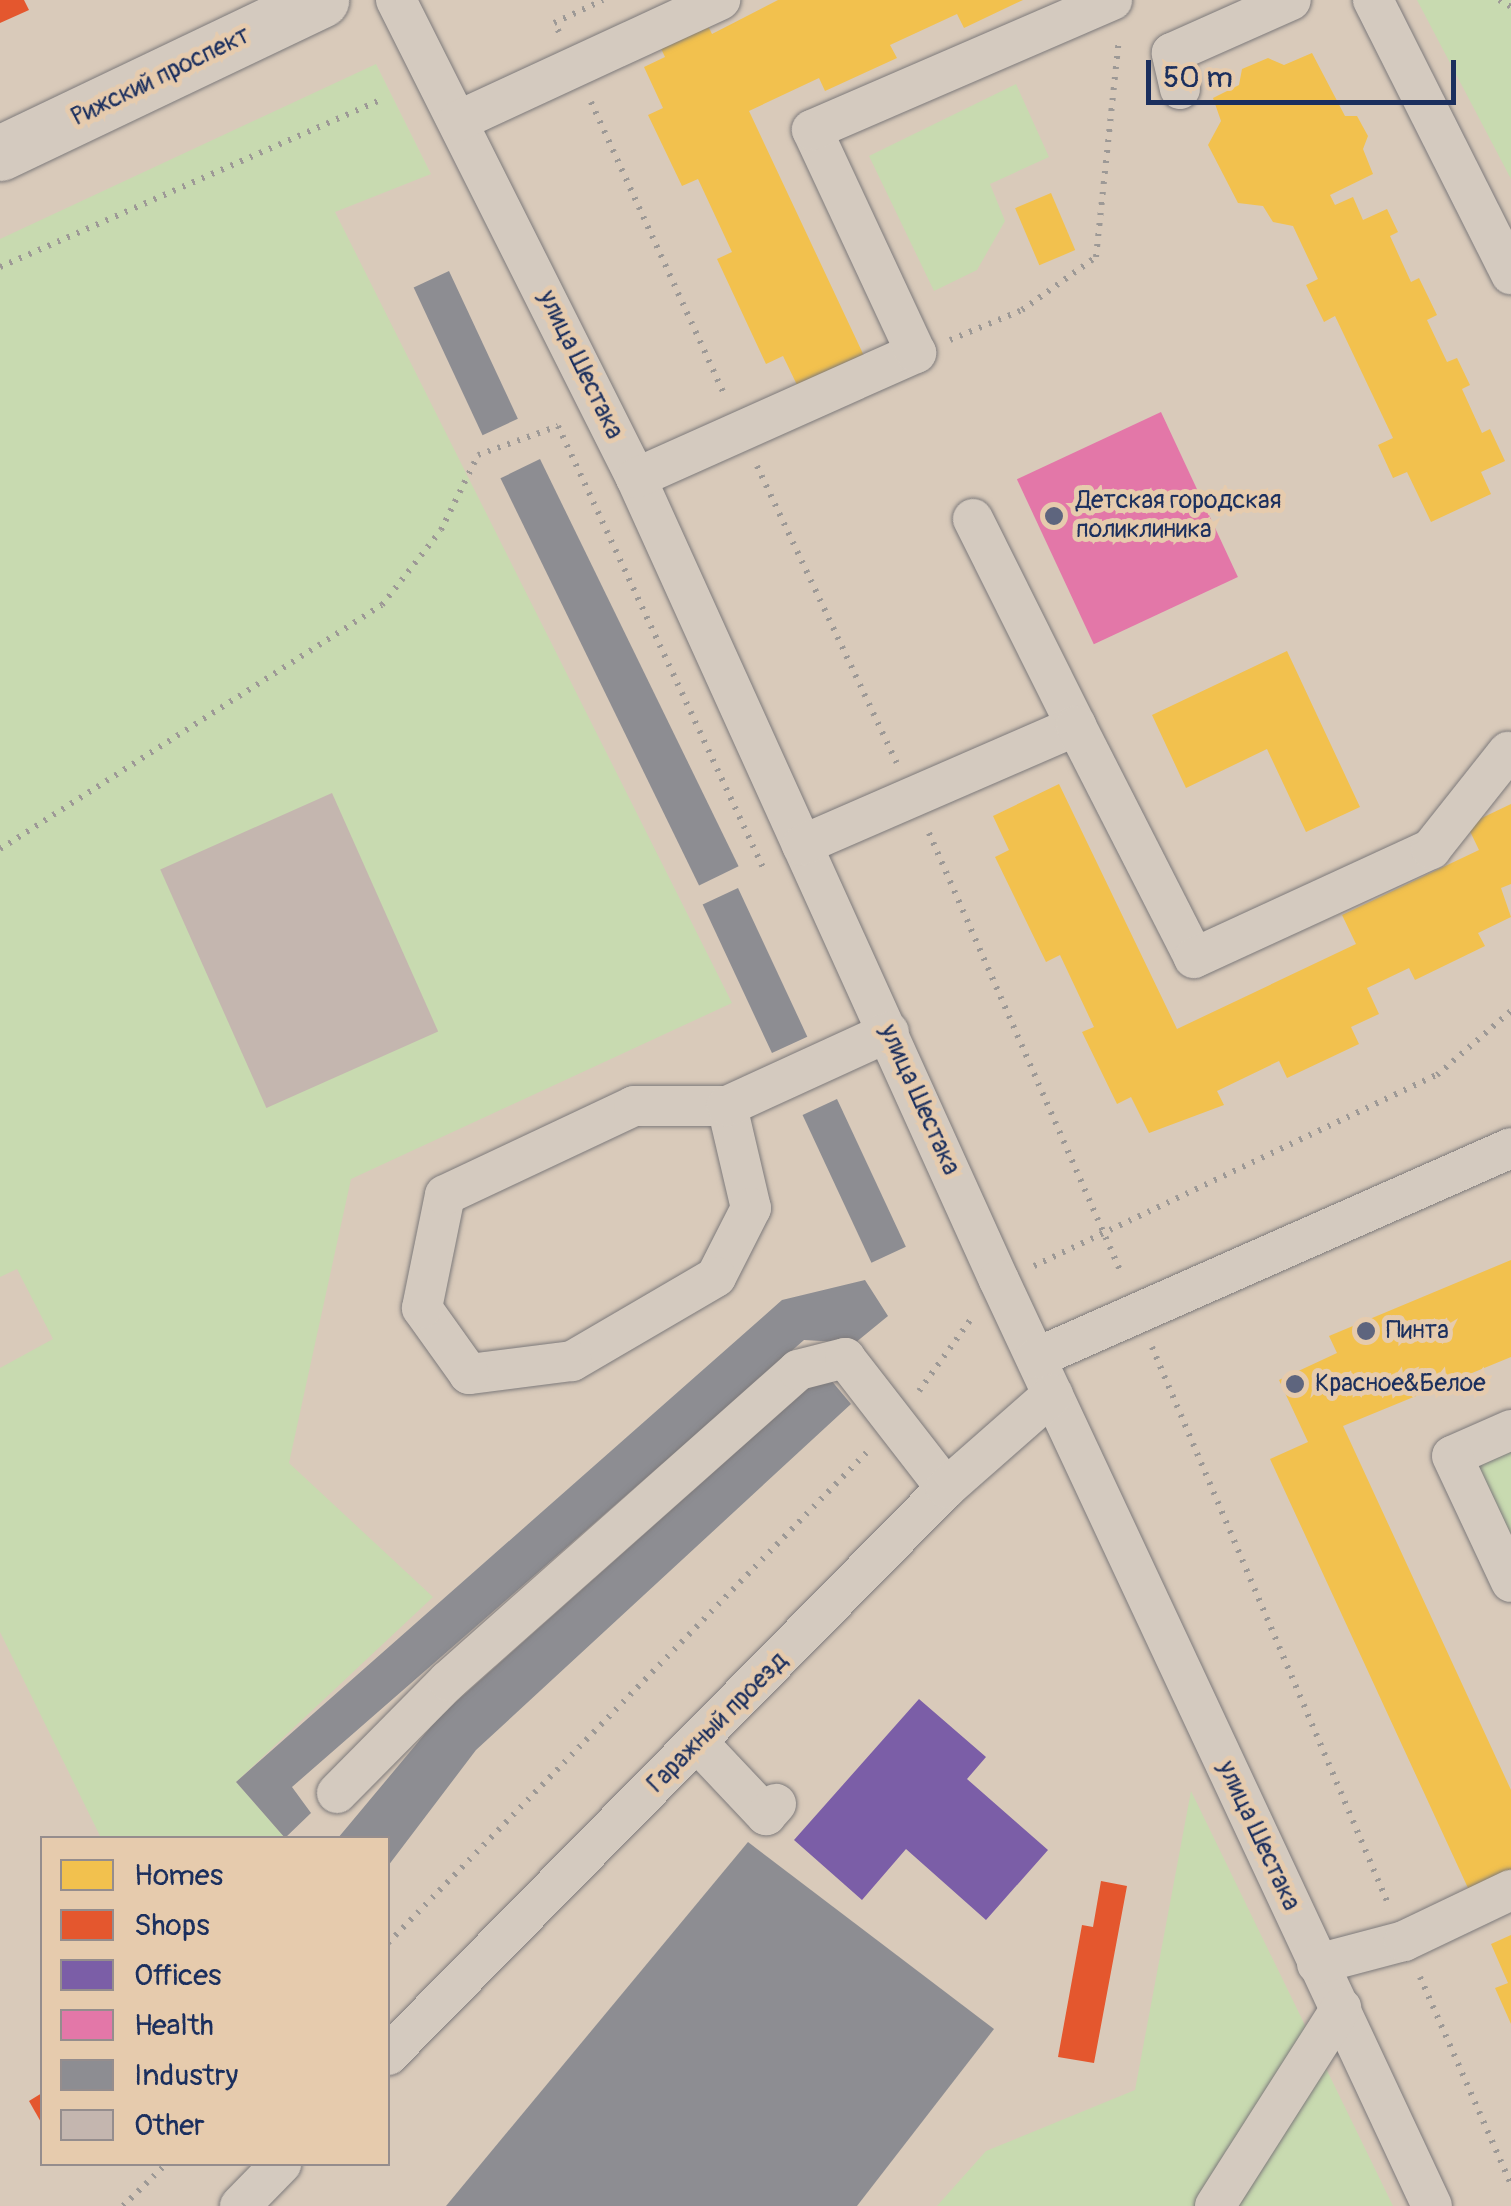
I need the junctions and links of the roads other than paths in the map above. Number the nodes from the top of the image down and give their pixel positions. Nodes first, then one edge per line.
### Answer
1 (321, 0) edge
2 (396, 0) edge
3 (720, 0) edge
4 (1291, 0) edge
5 (1373, 0) edge
6 (1117, 10) edge
7 (1180, 89) dead end
8 (458, 121) junction
9 (0, 153) edge
10 (1511, 274) edge
11 (636, 478) junction
12 (973, 518) dead end
13 (1076, 726) junction
14 (1508, 752) dead end
15 (802, 845) junction
16 (889, 1032) junction
17 (726, 1106) junction
18 (1511, 1148) edge
19 (1044, 1376) junction
20 (1511, 1430) edge
21 (946, 1488) junction
22 (1511, 1582) edge
23 (698, 1744) junction
24 (338, 1792) dead end
25 (764, 1816) dead end
26 (1511, 1890) edge
27 (1317, 1964) junction
28 (1341, 2008) junction
29 (390, 2053) edge
30 (279, 2166) edge
31 (240, 2206) edge
32 (1215, 2206) edge
33 (1432, 2206) edge

1 - 9 highway, Рижский проспект
2 - 8 street, улица Шестака
3 - 8 street
4 - 7 street
5 - 10 street
6 - 11 street
8 - 11 street, улица Шестака
11 - 15 street, улица Шестака
12 - 13 street
13 - 14 street
13 - 15 street
15 - 16 street, улица Шестака
16 - 17 street
16 - 19 street, улица Шестака
17 - 17 street
18 - 19 street, Гаражный проезд
19 - 21 street, Гаражный проезд
19 - 27 street, улица Шестака
20 - 22 street
21 - 23 street, Гаражный проезд
21 - 24 street
23 - 25 street
23 - 29 street, Гаражный проезд
26 - 27 street
27 - 28 street, улица Шестака
28 - 32 street
28 - 33 street, улица Шестака
30 - 31 street

